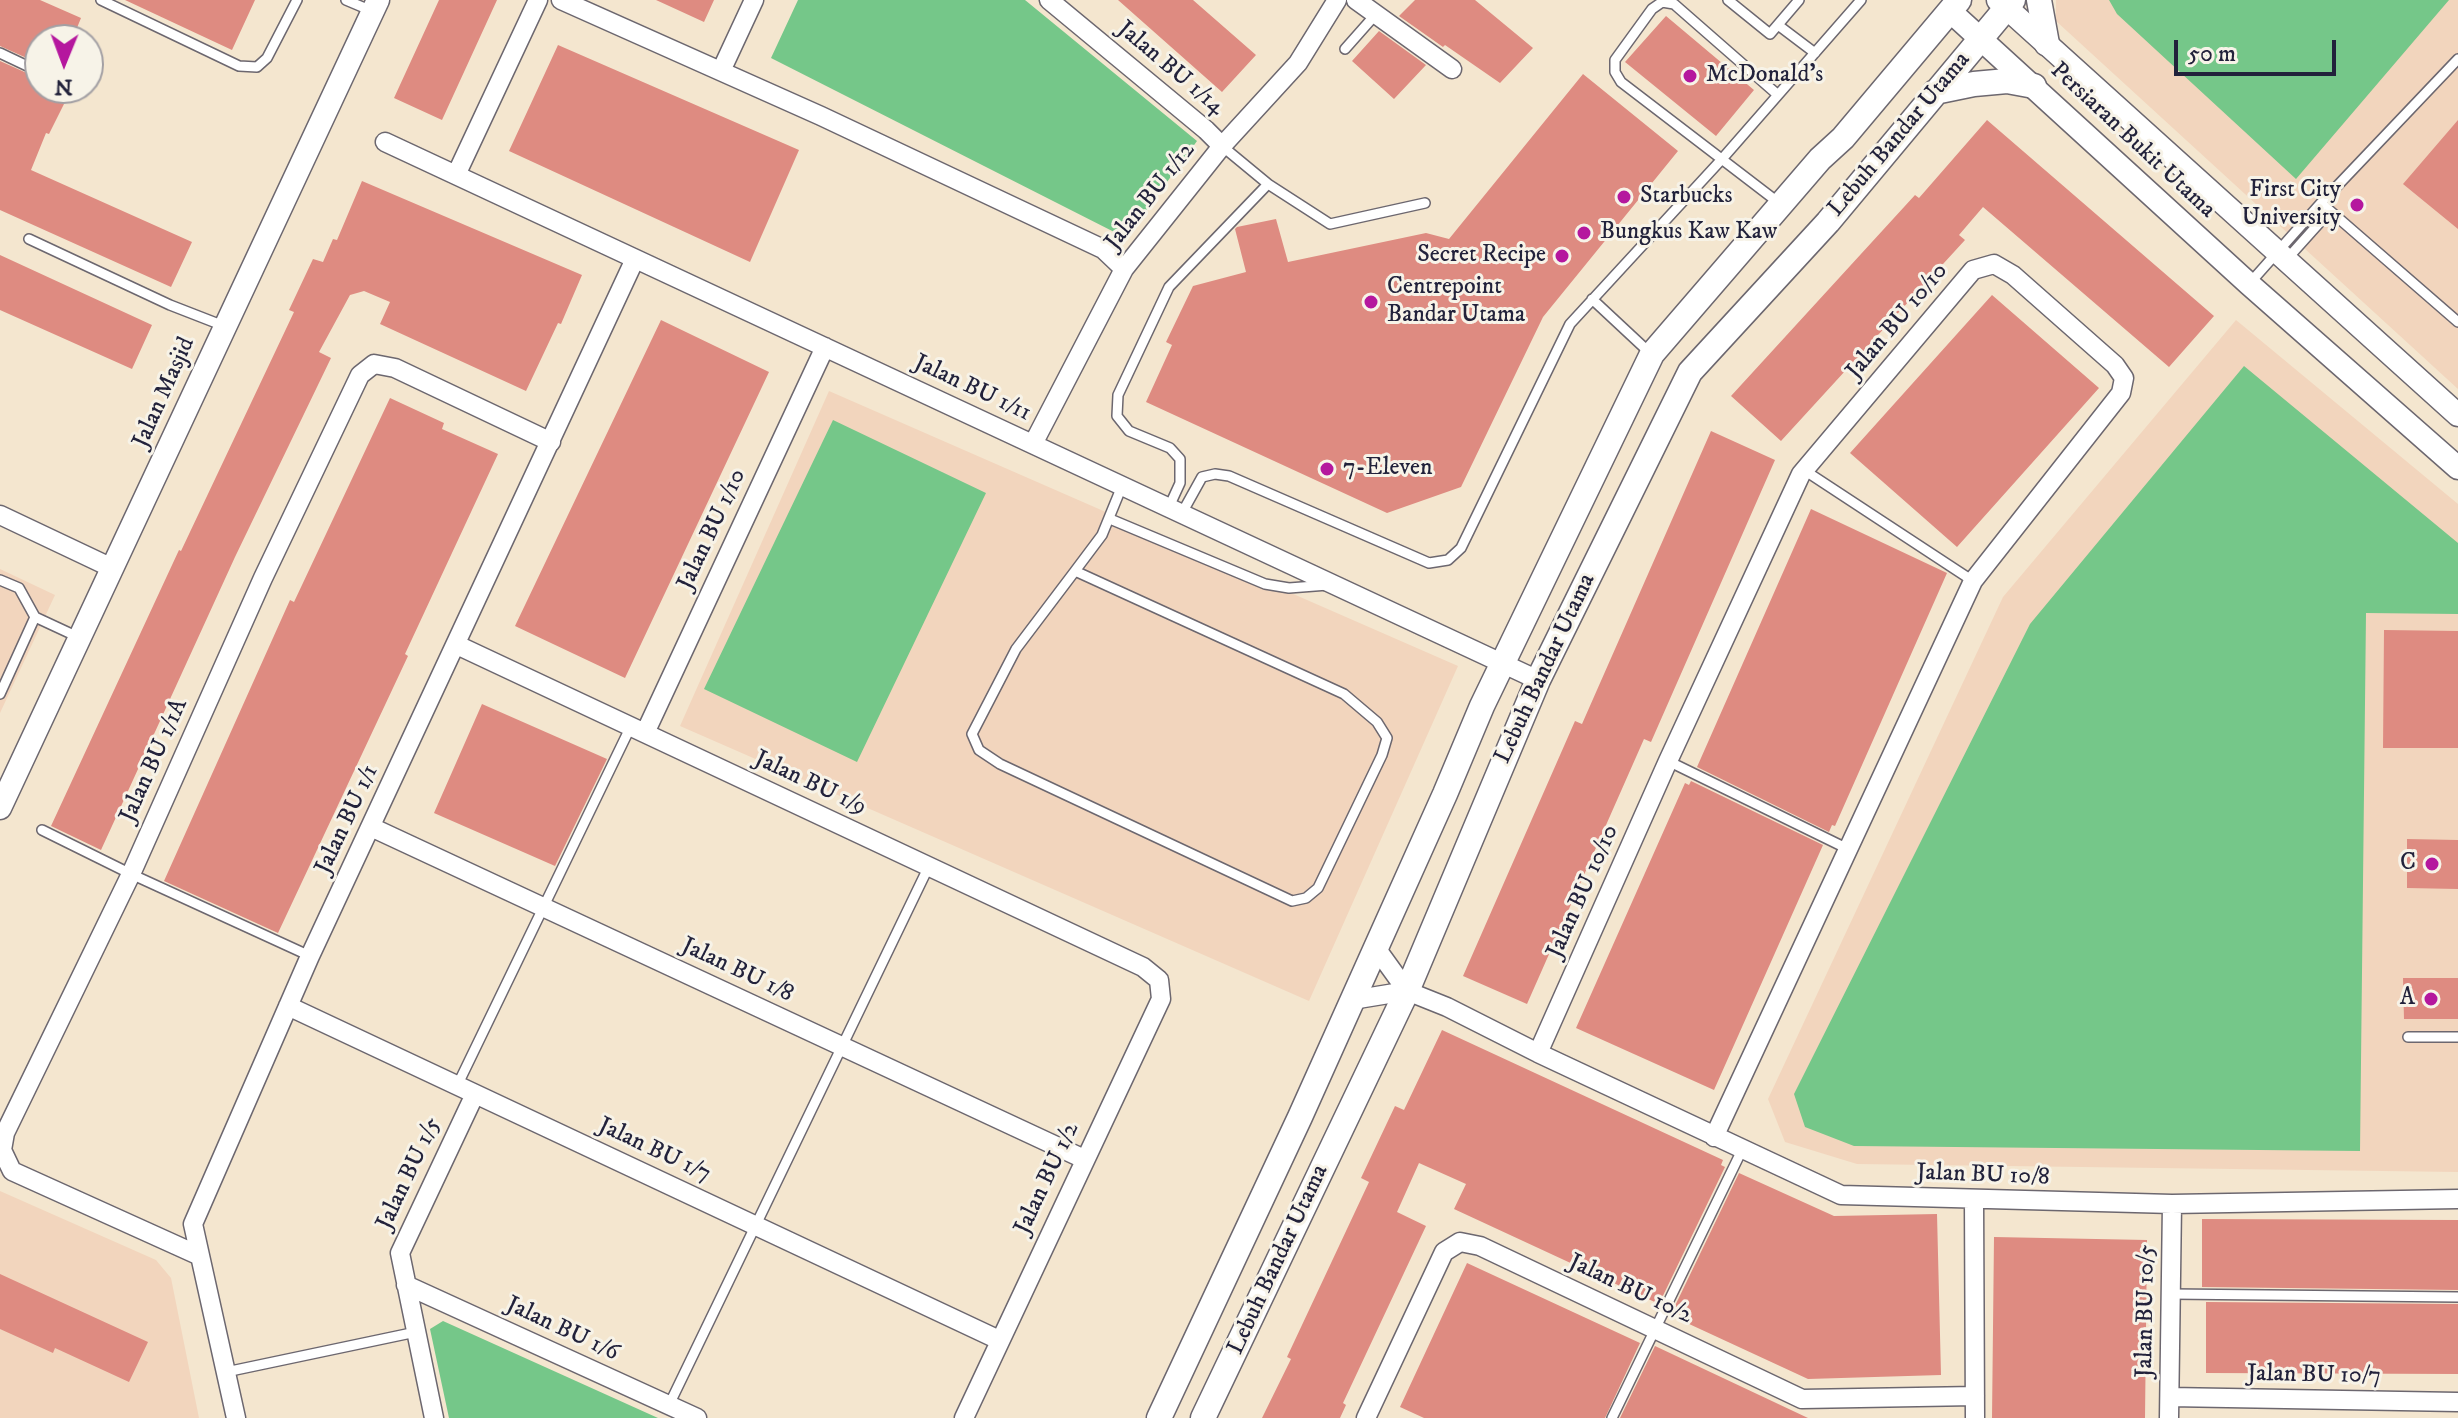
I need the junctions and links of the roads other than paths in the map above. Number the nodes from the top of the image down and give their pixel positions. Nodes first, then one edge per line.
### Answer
1 (101, 0) edge
2 (297, 0) edge
3 (346, 0) edge
4 (538, 0) edge
5 (561, 0) edge
6 (754, 0) edge
7 (1049, 0) edge
8 (1337, 0) edge
9 (1356, 0) edge
10 (1728, 0) edge
11 (1799, 0) edge
12 (1861, 0) edge
13 (2039, 0) edge
14 (2006, 3) edge
15 (1955, 5) edge
16 (375, 6) edge
17 (1376, 14) junction
18 (1778, 25) junction
19 (1980, 38) junction
20 (2047, 44) junction
21 (1345, 49) dead end
22 (0, 53) edge
23 (1815, 53) junction
24 (2458, 59) edge
25 (24, 64) edge
26 (1452, 69) dead end
27 (721, 71) junction
28 (2034, 86) junction
29 (1935, 92) junction
30 (1778, 95) junction
31 (385, 142) dead end
32 (1222, 146) junction
33 (1722, 159) junction
34 (456, 175) junction
35 (1268, 184) junction
36 (1425, 203) dead end
37 (2321, 203) junction
38 (1782, 205) junction
39 (2330, 211) junction
40 (29, 239) dead end
41 (2281, 257) junction
42 (635, 259) junction
43 (1124, 269) junction
44 (2249, 284) junction
45 (1592, 299) junction
46 (2458, 322) edge
47 (224, 326) junction
48 (825, 347) junction
49 (1652, 354) junction
50 (2458, 415) edge
51 (551, 442) junction
52 (1033, 444) junction
53 (2458, 468) edge
54 (1804, 470) junction
55 (1122, 486) junction
56 (1175, 510) junction
57 (0, 515) edge
58 (1110, 519) junction
59 (112, 568) junction
60 (1075, 571) junction
61 (0, 580) edge
62 (1973, 581) junction
63 (1335, 585) junction
64 (35, 617) junction
65 (79, 637) junction
66 (457, 645) junction
67 (1502, 663) junction
68 (1538, 680) junction
69 (0, 694) edge
70 (638, 730) junction
71 (1668, 761) junction
72 (0, 808) edge
73 (371, 827) junction
74 (42, 830) dead end
75 (1848, 849) junction
76 (929, 866) junction
77 (131, 874) junction
78 (543, 907) junction
79 (1376, 948) junction
80 (310, 956) junction
81 (1143, 967) joint
82 (1407, 991) junction
83 (1352, 1000) junction
84 (288, 1006) junction
85 (2408, 1037) dead end
86 (2458, 1037) edge
87 (842, 1046) junction
88 (1538, 1053) junction
89 (466, 1090) junction
90 (1714, 1137) junction
91 (1742, 1150) junction
92 (1084, 1159) junction
93 (2458, 1199) edge
94 (1974, 1200) junction
95 (2172, 1204) junction
96 (755, 1226) junction
97 (200, 1256) junction
98 (406, 1285) junction
99 (2171, 1294) junction
100 (2458, 1297) edge
101 (1655, 1329) junction
102 (416, 1332) junction
103 (999, 1340) junction
104 (226, 1372) junction
105 (1975, 1396) junction
106 (2170, 1397) junction
107 (2458, 1402) edge
108 (669, 1405) junction
109 (1369, 1417) edge
110 (236, 1418) edge
111 (434, 1418) edge
112 (697, 1418) edge
113 (964, 1418) edge
114 (1159, 1418) edge
115 (1203, 1418) edge
116 (1612, 1418) edge
117 (1975, 1418) edge
118 (2169, 1418) edge

1 - 2 lane
3 - 16 lane
4 - 34 street
5 - 27 street
6 - 27 street
7 - 32 street, Jalan BU 1/14
8 - 32 street, Jalan BU 1/12
9 - 17 street
10 - 18 lane
11 - 18 lane
12 - 23 lane
13 - 20 main road
14 - 19 main road, Lebuh Bandar Utama
14 - 20 street, Persiaran Bukit Utama
15 - 19 street, Persiaran Bukit Utama
15 - 38 main road, Lebuh Bandar Utama
16 - 47 street, Jalan Masjid
17 - 21 lane
17 - 26 street
18 - 23 lane
19 - 28 street, Persiaran Bukit Utama
19 - 29 main road, Lebuh Bandar Utama
20 - 41 street, Persiaran Bukit Utama
22 - 25 lane
23 - 30 lane
24 - 37 lane
27 - 43 street
28 - 29 main road
28 - 44 street, Persiaran Bukit Utama
29 - 68 main road, Lebuh Bandar Utama
30 - 33 lane
30 - 33 lane
31 - 34 street, Jalan BU 1/11
32 - 35 lane
32 - 43 street, Jalan BU 1/12
33 - 38 lane
33 - 45 lane
34 - 42 street, Jalan BU 1/11
35 - 36 lane
35 - 56 lane
37 - 39 lane
37 - 41 lane
38 - 49 main road, Lebuh Bandar Utama
39 - 41 lane
39 - 46 lane
40 - 47 lane
41 - 44 lane
41 - 50 street, Persiaran Bukit Utama
42 - 48 street, Jalan BU 1/11
42 - 51 street, Jalan BU 1/1
43 - 52 street, Jalan BU 1/12
44 - 53 street, Persiaran Bukit Utama
45 - 49 lane
45 - 56 lane
47 - 59 street, Jalan Masjid
48 - 52 street, Jalan BU 1/11
48 - 70 street, Jalan BU 1/10
49 - 67 main road, Lebuh Bandar Utama
51 - 66 street, Jalan BU 1/1
51 - 77 street, Jalan BU 1/1A
52 - 55 street, Jalan BU 1/11
54 - 62 lane
54 - 62 street, Jalan BU 10/10
54 - 71 street, Jalan BU 10/10
55 - 56 street, Jalan BU 1/11
55 - 58 lane
56 - 63 street, Jalan BU 1/11
57 - 59 street
58 - 60 lane
58 - 63 lane
59 - 65 street, Jalan Masjid
60 - 60 lane
61 - 64 lane
62 - 75 street, Jalan BU 10/10
63 - 67 street, Jalan BU 1/11
64 - 65 lane
64 - 69 lane
65 - 72 street, Jalan Masjid
66 - 70 street, Jalan BU 1/9
66 - 73 street, Jalan BU 1/1
67 - 68 street, Jalan BU 1/11
67 - 79 main road, Lebuh Bandar Utama
68 - 82 main road, Lebuh Bandar Utama
70 - 76 street, Jalan BU 1/9
70 - 78 lane
71 - 75 lane
71 - 88 street, Jalan BU 10/10
73 - 78 street, Jalan BU 1/8
73 - 80 street, Jalan BU 1/1
74 - 77 lane
75 - 90 street, Jalan BU 10/10
76 - 81 street, Jalan BU 1/9
76 - 87 lane
77 - 80 lane
77 - 97 street, Jalan BU 1/1A
78 - 87 street, Jalan BU 1/8
78 - 89 lane
79 - 82 street
79 - 83 main road, Lebuh Bandar Utama
80 - 84 street, Jalan BU 1/1
81 - 92 street, Jalan BU 1/2
82 - 83 street
82 - 88 street
82 - 115 main road, Lebuh Bandar Utama
83 - 114 main road, Lebuh Bandar Utama
84 - 89 street, Jalan BU 1/7
84 - 97 street, Jalan BU 1/1
85 - 86 lane
87 - 92 street, Jalan BU 1/8
87 - 96 lane
88 - 90 street, Jalan BU 10/8
89 - 96 street, Jalan BU 1/7
89 - 98 street, Jalan BU 1/5
90 - 91 street, Jalan BU 10/8
91 - 94 street, Jalan BU 10/8
91 - 101 lane
92 - 103 street, Jalan BU 1/2
93 - 95 street, Jalan BU 10/8
94 - 95 street, Jalan BU 10/8
94 - 105 street
95 - 99 street, Jalan BU 10/5
96 - 103 street, Jalan BU 1/7
96 - 108 lane
97 - 104 street, Jalan BU 1/1
98 - 102 street, Jalan BU 1/5
98 - 108 street, Jalan BU 1/6
99 - 100 lane
99 - 106 street, Jalan BU 10/5
101 - 105 street, Jalan BU 10/2
101 - 109 street, Jalan BU 10/2
101 - 116 lane
102 - 104 lane
102 - 111 street, Jalan BU 1/5
103 - 113 street, Jalan BU 1/2
104 - 110 street, Jalan BU 1/1
105 - 117 street
106 - 107 street, Jalan BU 10/7
106 - 118 street, Jalan BU 10/5
108 - 112 street, Jalan BU 1/6

